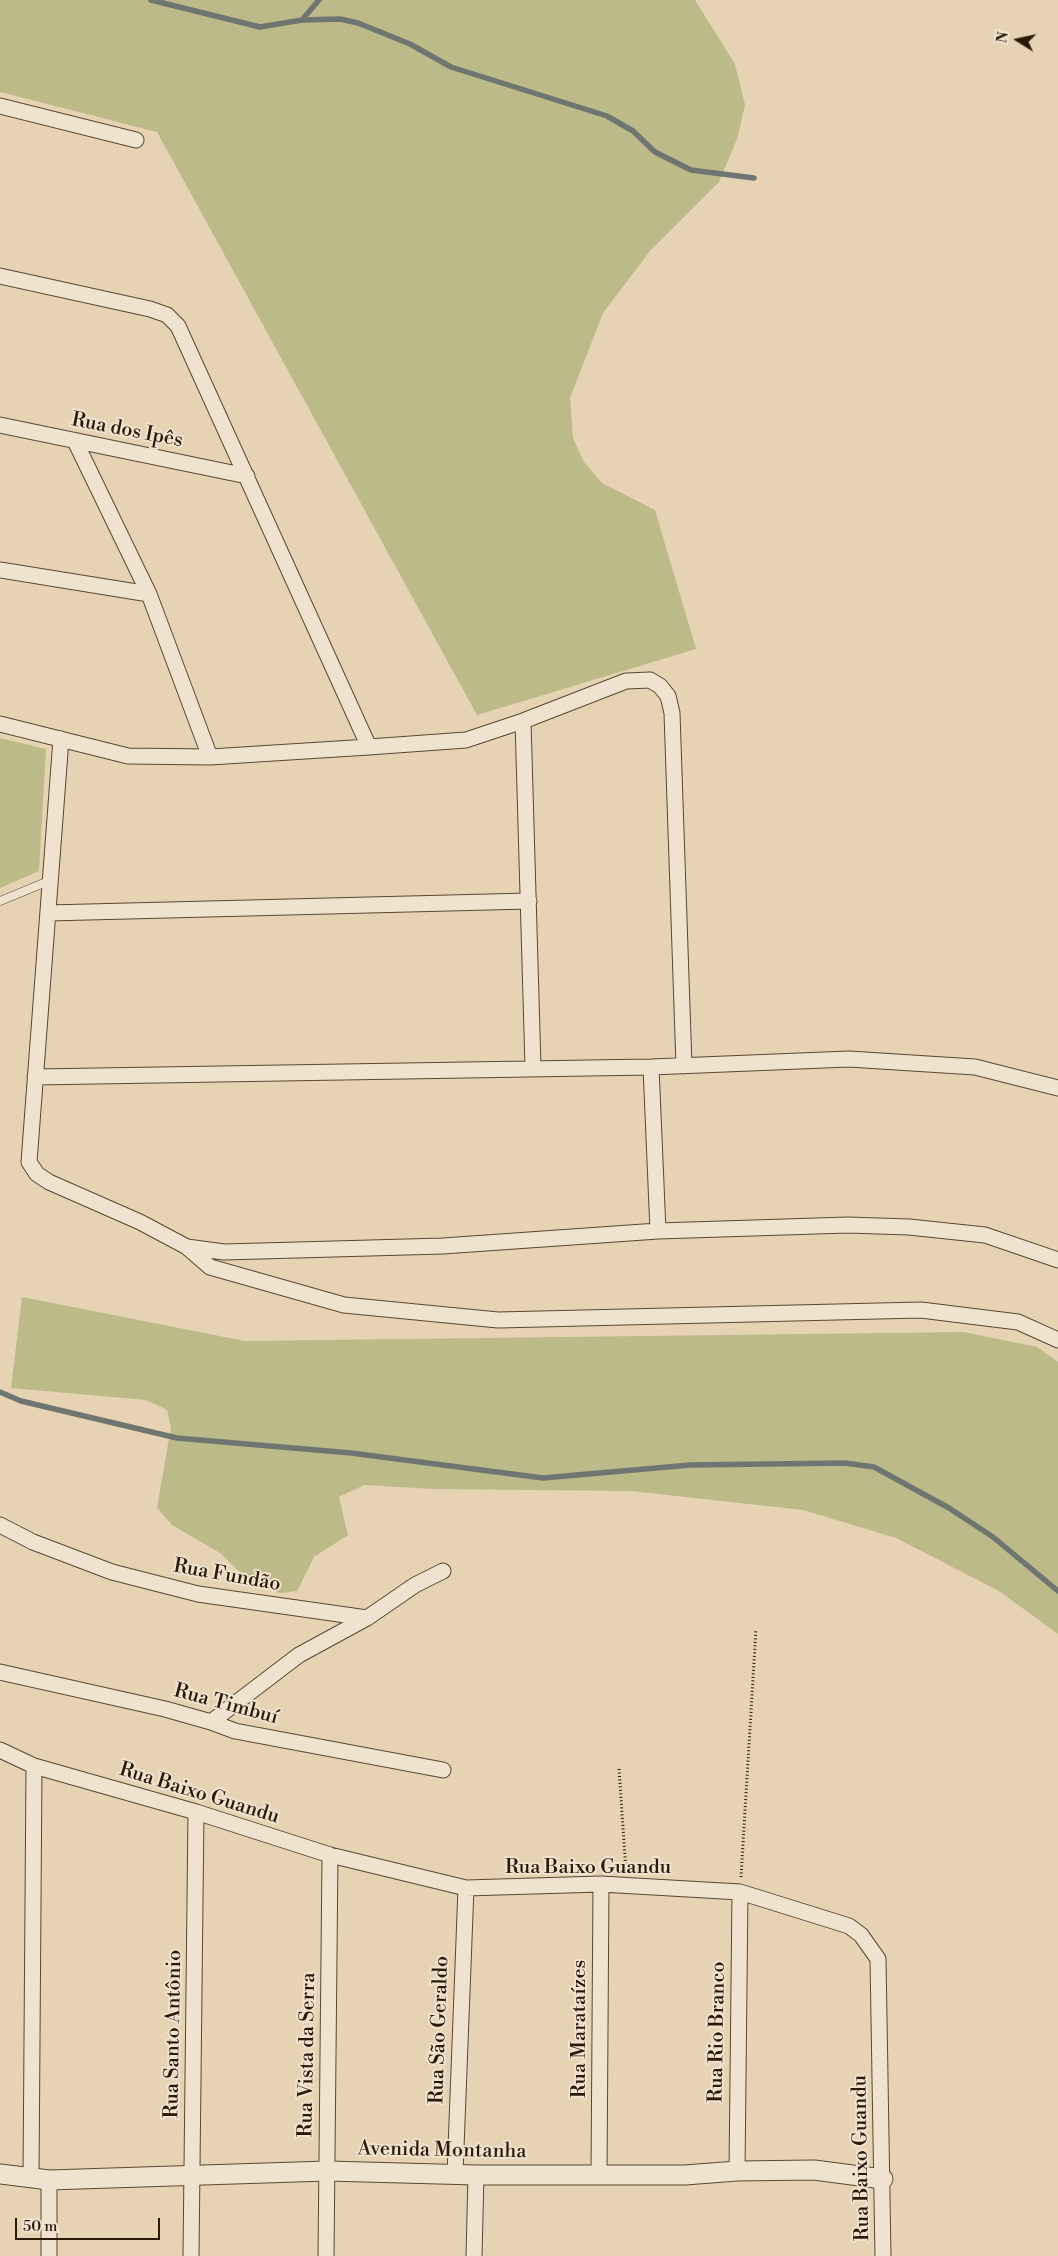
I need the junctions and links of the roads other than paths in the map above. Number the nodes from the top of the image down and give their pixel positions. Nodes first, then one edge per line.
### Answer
1 (0, 106) edge
2 (136, 140) dead end
3 (0, 276) edge
4 (0, 425) edge
5 (75, 441) junction
6 (247, 476) junction
7 (0, 570) edge
8 (149, 594) junction
9 (523, 721) junction
10 (0, 724) edge
11 (61, 739) junction
12 (369, 747) junction
13 (210, 757) junction
14 (51, 880) junction
15 (0, 901) edge
16 (529, 901) junction
17 (48, 913) junction
18 (684, 1066) junction
19 (651, 1067) junction
20 (533, 1068) junction
21 (35, 1077) junction
22 (1057, 1087) edge
23 (658, 1231) junction
24 (186, 1247) junction
25 (1058, 1260) edge
26 (1058, 1340) edge
27 (0, 1525) edge
28 (443, 1571) dead end
29 (367, 1618) junction
30 (0, 1672) edge
31 (211, 1722) junction
32 (0, 1750) edge
33 (34, 1766) junction
34 (443, 1770) dead end
35 (196, 1812) junction
36 (330, 1855) junction
37 (601, 1884) junction
38 (466, 1888) junction
39 (740, 1892) junction
40 (327, 2171) junction
41 (737, 2171) junction
42 (0, 2174) edge
43 (192, 2174) junction
44 (454, 2174) junction
45 (476, 2175) junction
46 (599, 2175) junction
47 (883, 2178) junction
48 (40, 2179) junction
49 (49, 2256) edge
50 (191, 2256) edge
51 (326, 2256) edge
52 (474, 2256) edge
53 (883, 2256) edge

1 - 2 street
3 - 6 street
4 - 5 street, Rua dos Ipês
5 - 6 street, Rua dos Ipês
5 - 8 street
6 - 12 street
7 - 8 street
8 - 13 street
9 - 12 street
9 - 16 street
9 - 18 street
10 - 11 street
11 - 13 street
11 - 14 street
12 - 13 street
14 - 15 lane
14 - 17 street
16 - 17 street
16 - 20 street
17 - 21 street
18 - 19 street
18 - 22 street
19 - 20 street
19 - 23 street
20 - 21 street
21 - 24 street
23 - 24 street
23 - 25 street
24 - 26 street
27 - 29 street, Rua Fundão
28 - 29 street
29 - 31 street
30 - 31 street, Rua Timbuí
31 - 34 street, Rua Timbuí
32 - 33 street, Rua Baixo Guandu
33 - 35 street, Rua Baixo Guandu
33 - 48 street
35 - 36 street, Rua Baixo Guandu
35 - 43 street, Rua Santo Antônio
36 - 38 street, Rua Baixo Guandu
36 - 40 street, Rua Vista da Serra
37 - 38 street, Rua Baixo Guandu
37 - 39 street, Rua Baixo Guandu
37 - 46 street, Rua Marataízes
38 - 44 street, Rua São Geraldo
39 - 41 street, Rua Rio Branco
39 - 47 street, Rua Baixo Guandu
40 - 43 street, Avenida Montanha
40 - 44 street, Avenida Montanha
40 - 51 street, Rua Vista da Serra
41 - 46 street, Avenida Montanha
41 - 47 street, Avenida Montanha
42 - 48 street, Avenida Montanha
43 - 48 street, Avenida Montanha
43 - 50 street, Rua Santo Antônio
44 - 45 street, Avenida Montanha
45 - 46 street, Avenida Montanha
45 - 52 street
47 - 53 street, Rua Baixo Guandu
48 - 49 street

